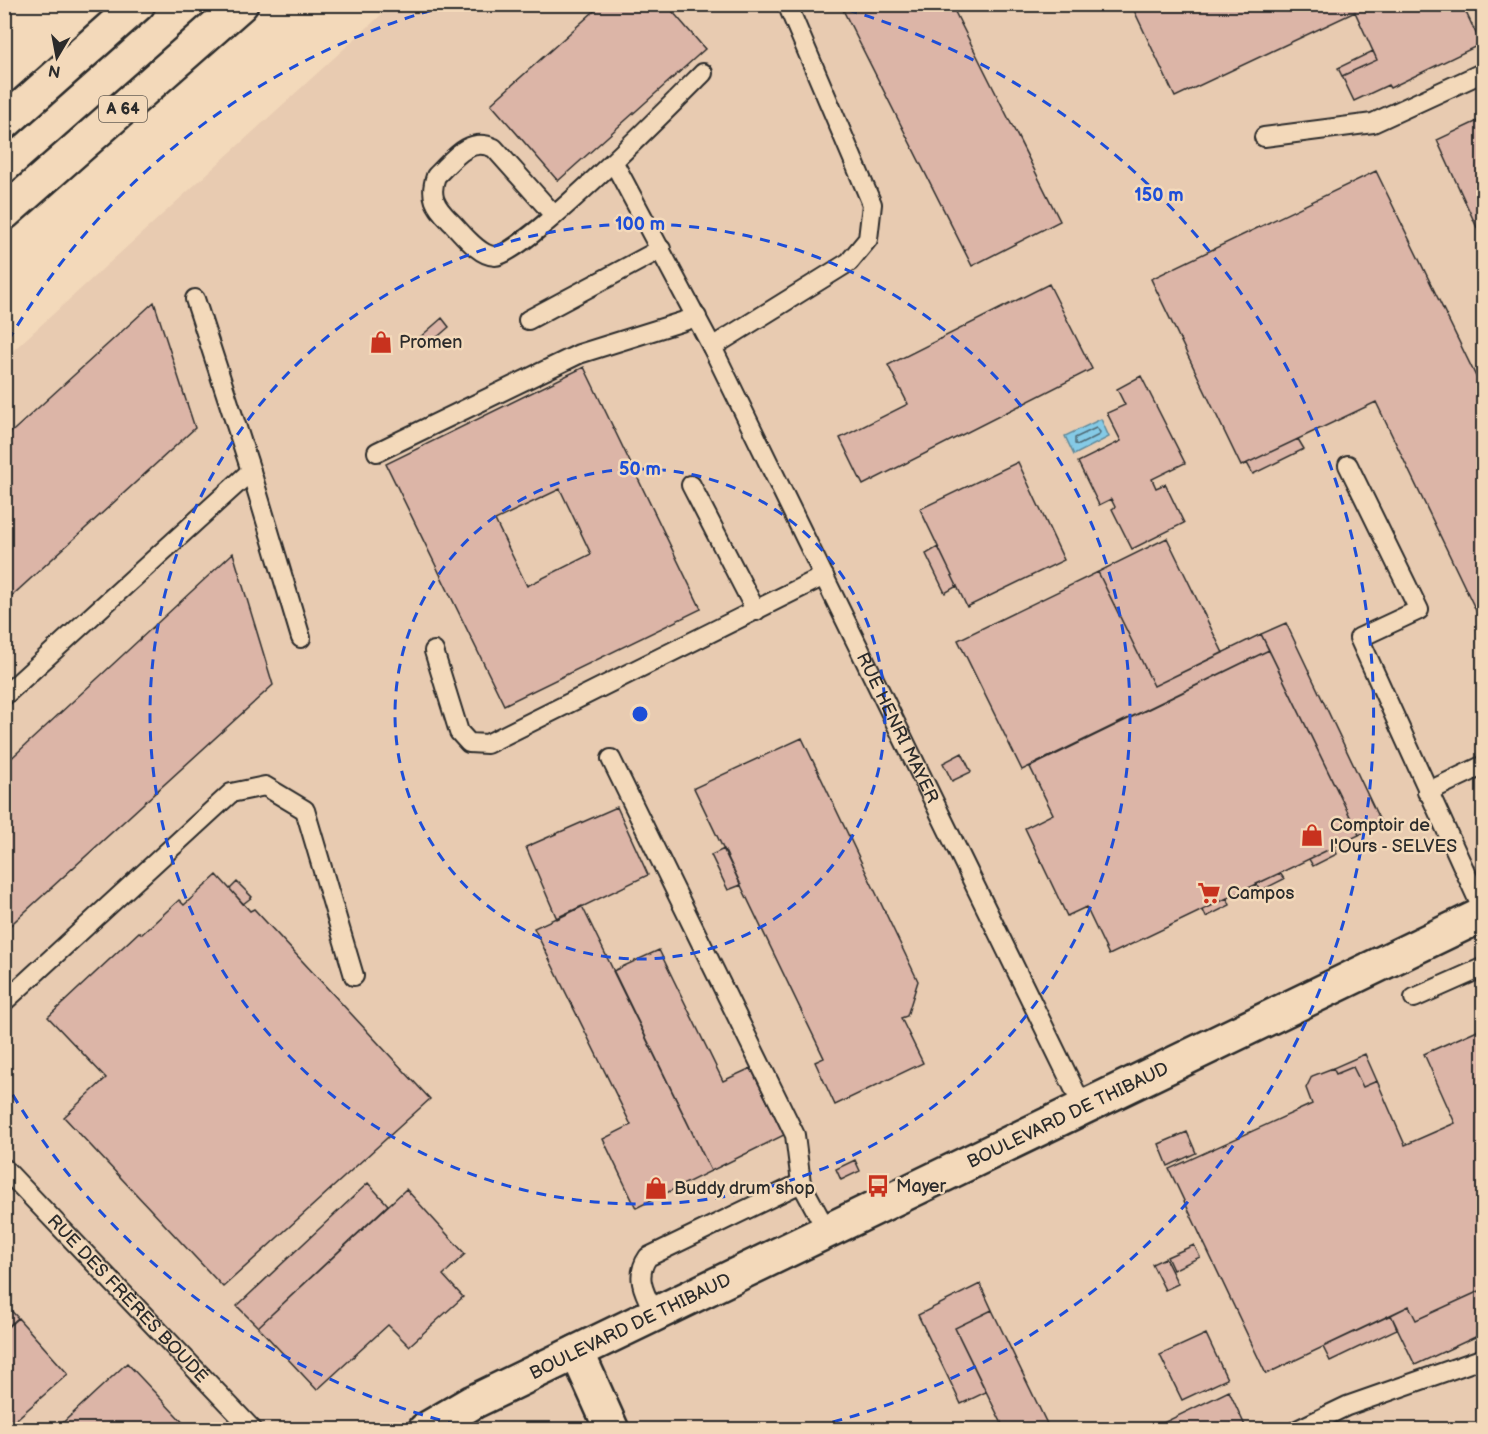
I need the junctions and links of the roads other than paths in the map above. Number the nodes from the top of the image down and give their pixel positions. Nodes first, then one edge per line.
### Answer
1 (138, 4) edge
2 (241, 4) edge
3 (787, 4) edge
4 (1484, 72) edge
5 (703, 73) dead end
6 (4, 123) edge
7 (1264, 137) dead end
8 (614, 164) junction
9 (4, 213) edge
10 (553, 214) junction
11 (661, 249) junction
12 (195, 298) dead end
13 (697, 317) junction
14 (528, 320) dead end
15 (712, 347) junction
16 (377, 452) dead end
17 (1348, 465) dead end
18 (251, 471) junction
19 (692, 485) dead end
20 (824, 576) junction
21 (756, 611) junction
22 (301, 638) dead end
23 (434, 651) dead end
24 (4, 696) edge
25 (611, 759) dead end
26 (1484, 765) edge
27 (1427, 792) junction
28 (1484, 913) edge
29 (1484, 967) edge
30 (354, 976) dead end
31 (1413, 998) dead end
32 (4, 1002) edge
33 (1083, 1107) junction
34 (4, 1168) edge
35 (801, 1183) junction
36 (827, 1231) junction
37 (655, 1314) junction
38 (577, 1352) junction
39 (1484, 1358) edge
40 (253, 1430) edge
41 (425, 1430) edge
42 (612, 1430) edge
43 (1297, 1430) edge

1 - 6 main road
2 - 9 main road, A 64
3 - 15 lane
4 - 7 lane
5 - 8 lane
8 - 10 lane
8 - 11 lane, RUE HENRI MAYER
10 - 10 lane
11 - 13 lane, RUE HENRI MAYER
11 - 14 lane
12 - 18 lane
13 - 15 lane, RUE HENRI MAYER
13 - 16 lane
15 - 20 lane, RUE HENRI MAYER
17 - 27 lane
18 - 22 lane
18 - 24 lane
19 - 21 lane
20 - 21 lane
20 - 33 lane, RUE HENRI MAYER
21 - 23 lane
25 - 35 lane
26 - 27 lane
27 - 28 lane
28 - 33 main road, BOULEVARD DE THIBAUD
29 - 31 lane
30 - 32 lane
33 - 36 main road, BOULEVARD DE THIBAUD
34 - 40 lane, RUE DES FRÈRES BOUDÉ
35 - 36 lane
35 - 37 lane
36 - 37 main road, BOULEVARD DE THIBAUD
37 - 38 main road, BOULEVARD DE THIBAUD
38 - 41 main road, BOULEVARD DE THIBAUD
38 - 42 main road
39 - 43 lane

